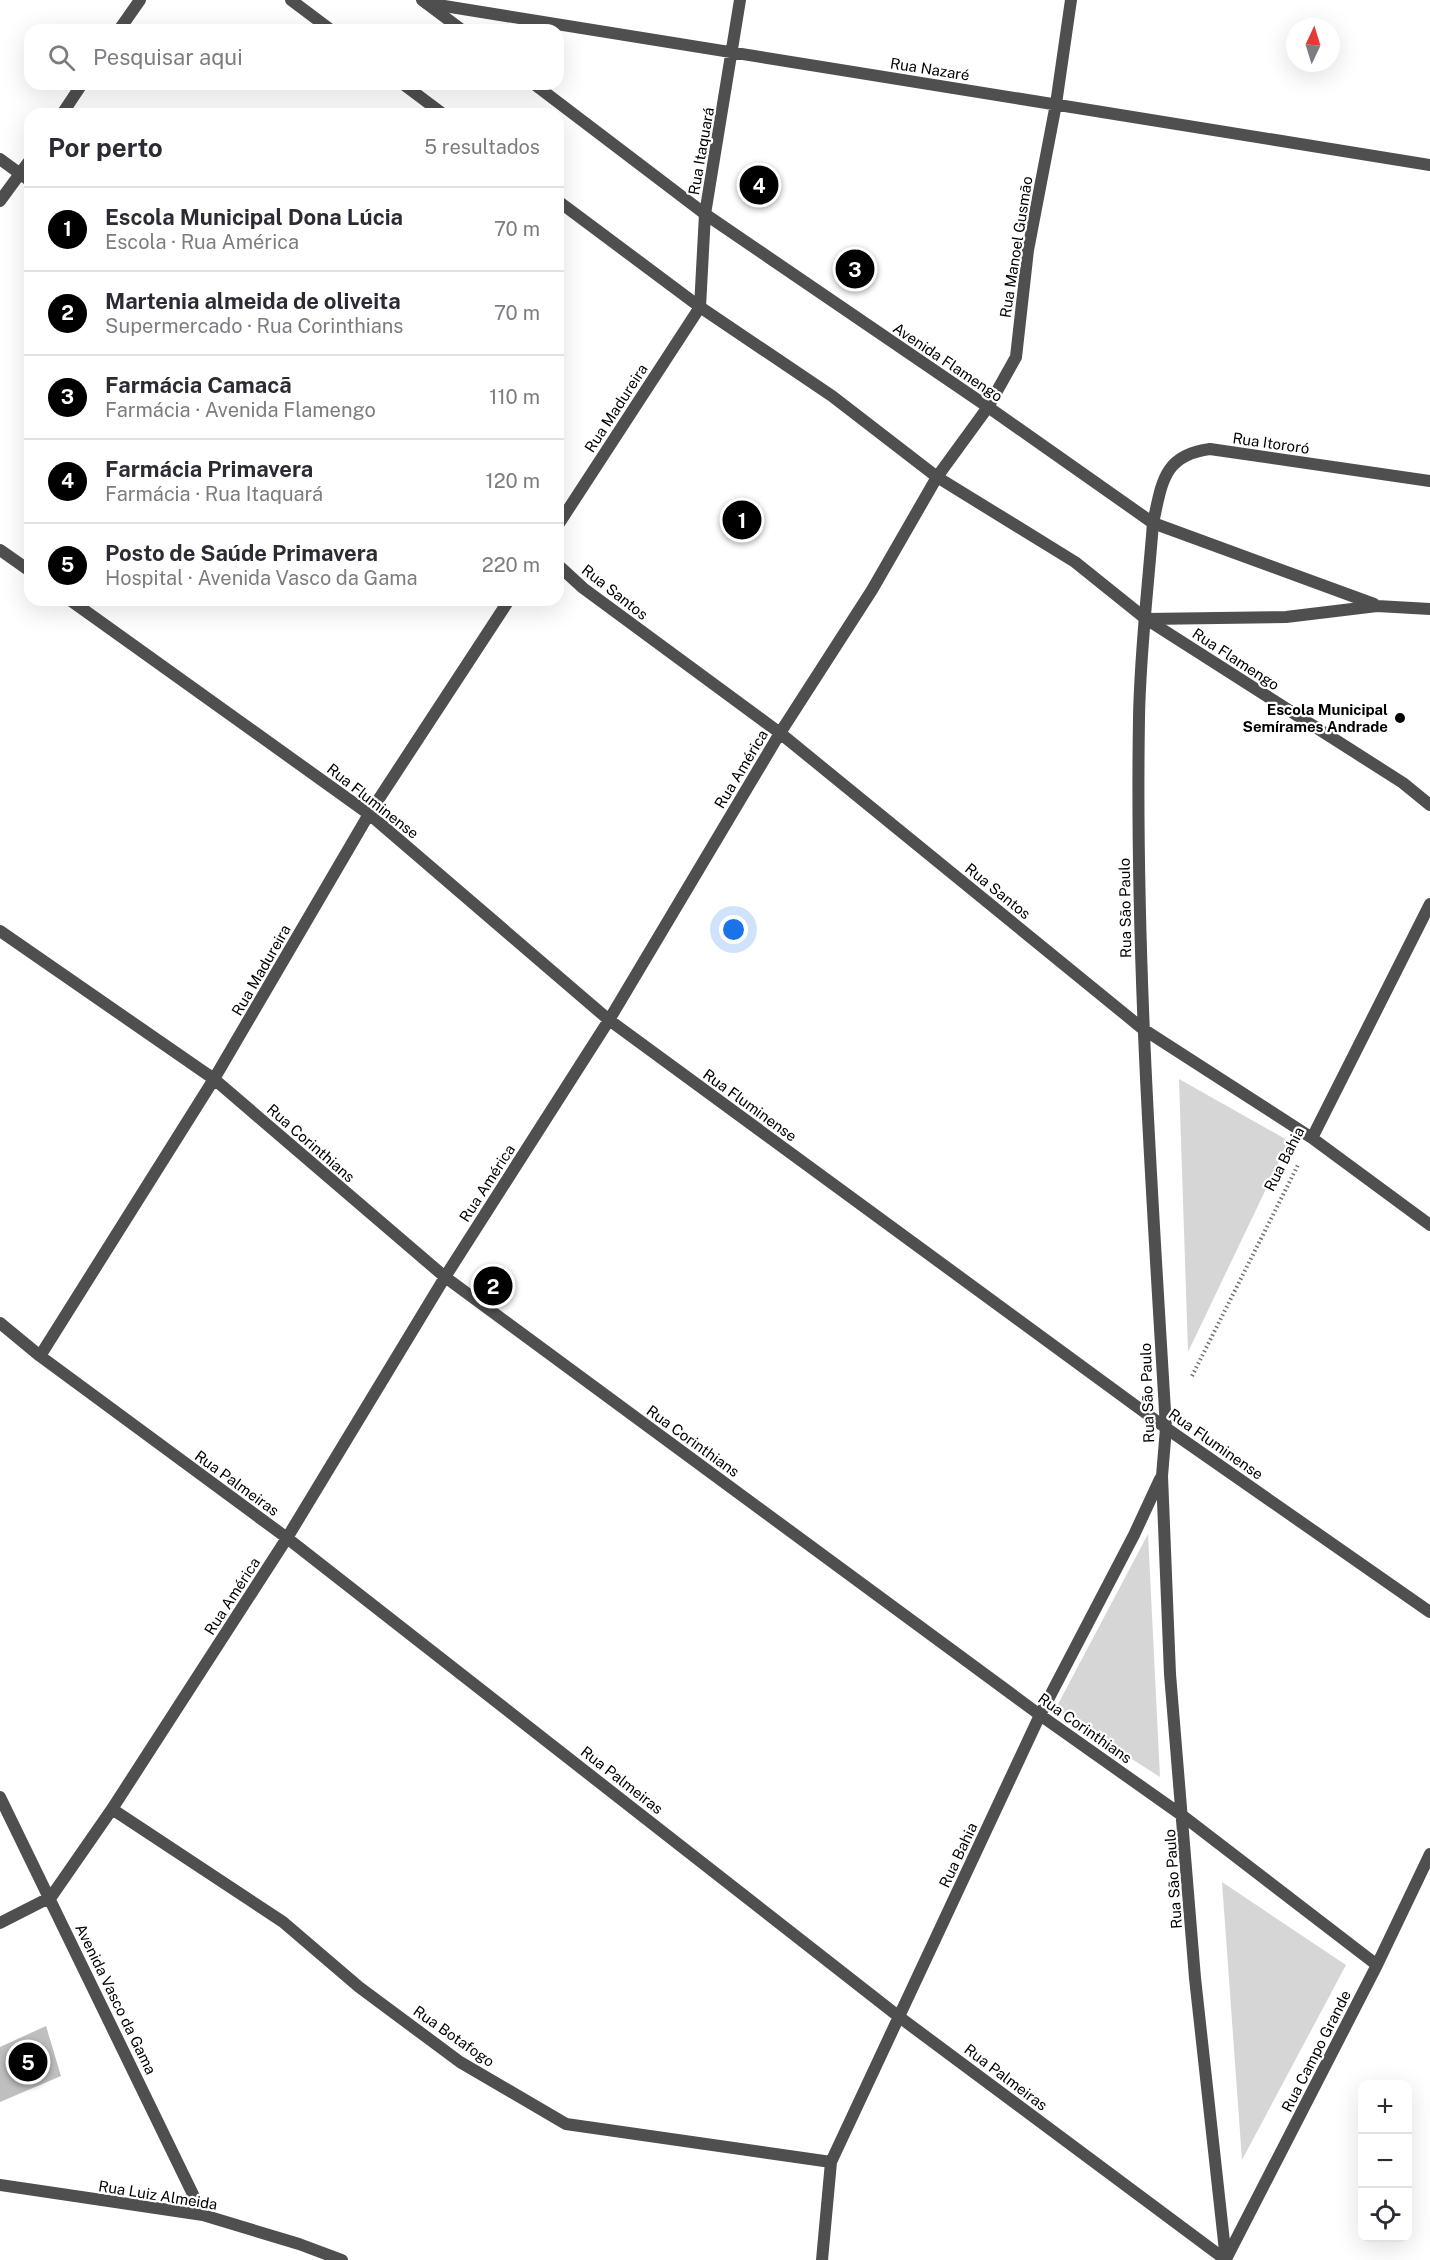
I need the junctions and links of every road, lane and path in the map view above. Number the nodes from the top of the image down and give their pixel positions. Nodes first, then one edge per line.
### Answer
1 (140, 0) edge
2 (291, 0) edge
3 (740, 0) edge
4 (1071, 0) edge
5 (424, 1) edge
6 (123, 24) edge
7 (323, 24) edge
8 (454, 24) edge
9 (563, 24) edge
10 (564, 24) edge
11 (732, 52) junction
12 (78, 90) edge
13 (411, 90) edge
14 (542, 90) edge
15 (1056, 104) junction
16 (66, 108) edge
17 (435, 108) edge
18 (0, 159) edge
19 (1430, 165) edge
20 (24, 177) edge
21 (24, 179) edge
22 (0, 201) edge
23 (564, 205) edge
24 (705, 214) junction
25 (700, 307) junction
26 (988, 407) junction
27 (937, 477) junction
28 (1430, 482) edge
29 (564, 516) edge
30 (1153, 523) junction
31 (0, 550) edge
32 (24, 567) edge
33 (564, 571) edge
34 (78, 606) edge
35 (505, 606) edge
36 (1377, 606) junction
37 (1430, 609) edge
38 (1146, 619) junction
39 (780, 733) junction
40 (1430, 805) edge
41 (369, 814) junction
42 (1430, 904) edge
43 (0, 931) edge
44 (609, 1020) junction
45 (1143, 1029) junction
46 (214, 1079) junction
47 (1312, 1138) junction
48 (1430, 1225) edge
49 (445, 1277) junction
50 (0, 1323) edge
51 (40, 1356) junction
52 (1187, 1386) dead end
53 (1166, 1428) junction
54 (1162, 1476) junction
55 (287, 1538) junction
56 (1430, 1612) edge
57 (1040, 1716) junction
58 (0, 1797) edge
59 (112, 1809) junction
60 (1183, 1816) junction
61 (1430, 1854) edge
62 (51, 1897) junction
63 (0, 1923) edge
64 (1377, 1965) junction
65 (898, 2016) junction
66 (831, 2162) junction
67 (0, 2185) edge
68 (203, 2215) junction
69 (342, 2260) edge
70 (822, 2260) edge
71 (1226, 2260) edge

1 - 6 street
2 - 7 street
3 - 11 street, Rua Itaquará
4 - 15 street, Rua Manoel Gusmão
5 - 8 street
5 - 9 street, Rua Nazaré
10 - 11 street, Rua Nazaré
11 - 15 street, Rua Nazaré
11 - 24 street, Rua Itaquará
12 - 16 street
13 - 17 street
14 - 24 street, Avenida Flamengo
15 - 19 street, Rua Nazaré
15 - 26 street, Rua Manoel Gusmão
18 - 20 street
21 - 22 street
23 - 25 street
24 - 25 street, Rua Itaquará
24 - 26 street, Avenida Flamengo
25 - 27 street
25 - 29 street, Rua Madureira
26 - 27 street, Rua Manoel Gusmão
26 - 30 street, Avenida Flamengo
27 - 38 street
27 - 39 street, Rua América
28 - 30 street, Rua Itororó
30 - 36 street, Avenida Flamengo
30 - 38 street, Rua São Paulo
31 - 32 street
33 - 39 street, Rua Santos
34 - 41 street, Rua Fluminense
35 - 41 street, Rua Madureira
36 - 37 street, Avenida Flamengo
36 - 38 street, Avenida Flamengo
38 - 40 street, Rua Flamengo
38 - 45 street, Rua São Paulo
39 - 44 street, Rua América
39 - 45 street, Rua Santos
41 - 44 street, Rua Fluminense
41 - 46 street, Rua Madureira
42 - 47 street, Rua Bahia
43 - 46 street, Rua Corinthians
44 - 49 street, Rua América
44 - 53 street, Rua Fluminense
45 - 47 street, Rua Santos
45 - 53 street, Rua São Paulo
46 - 49 street, Rua Corinthians
46 - 51 street, Rua Madureira
47 - 48 street, Rua Santos
47 - 52 path, Rua Bahia
49 - 55 street, Rua América
49 - 57 street, Rua Corinthians
50 - 51 street, Rua Palmeiras
51 - 55 street, Rua Palmeiras
53 - 54 street, Rua São Paulo
53 - 56 street, Rua Fluminense
54 - 57 street, Rua Bahia
54 - 60 street, Rua São Paulo
55 - 59 street, Rua América
55 - 65 street, Rua Palmeiras
57 - 60 street, Rua Corinthians
57 - 65 street, Rua Bahia
58 - 62 street, Avenida Vasco da Gama
59 - 62 street, Rua América
59 - 66 street, Rua Botafogo
60 - 64 street, Rua Corinthians
60 - 71 street, Rua São Paulo
61 - 64 street, Rua Campo Grande
62 - 63 street
62 - 68 street, Avenida Vasco da Gama
64 - 71 street, Rua Campo Grande
65 - 66 street, Rua Bahia
65 - 71 street, Rua Palmeiras
66 - 70 street, Rua Bahia
67 - 68 street, Rua Luiz Almeida
68 - 69 street, Rua Luiz Almeida

